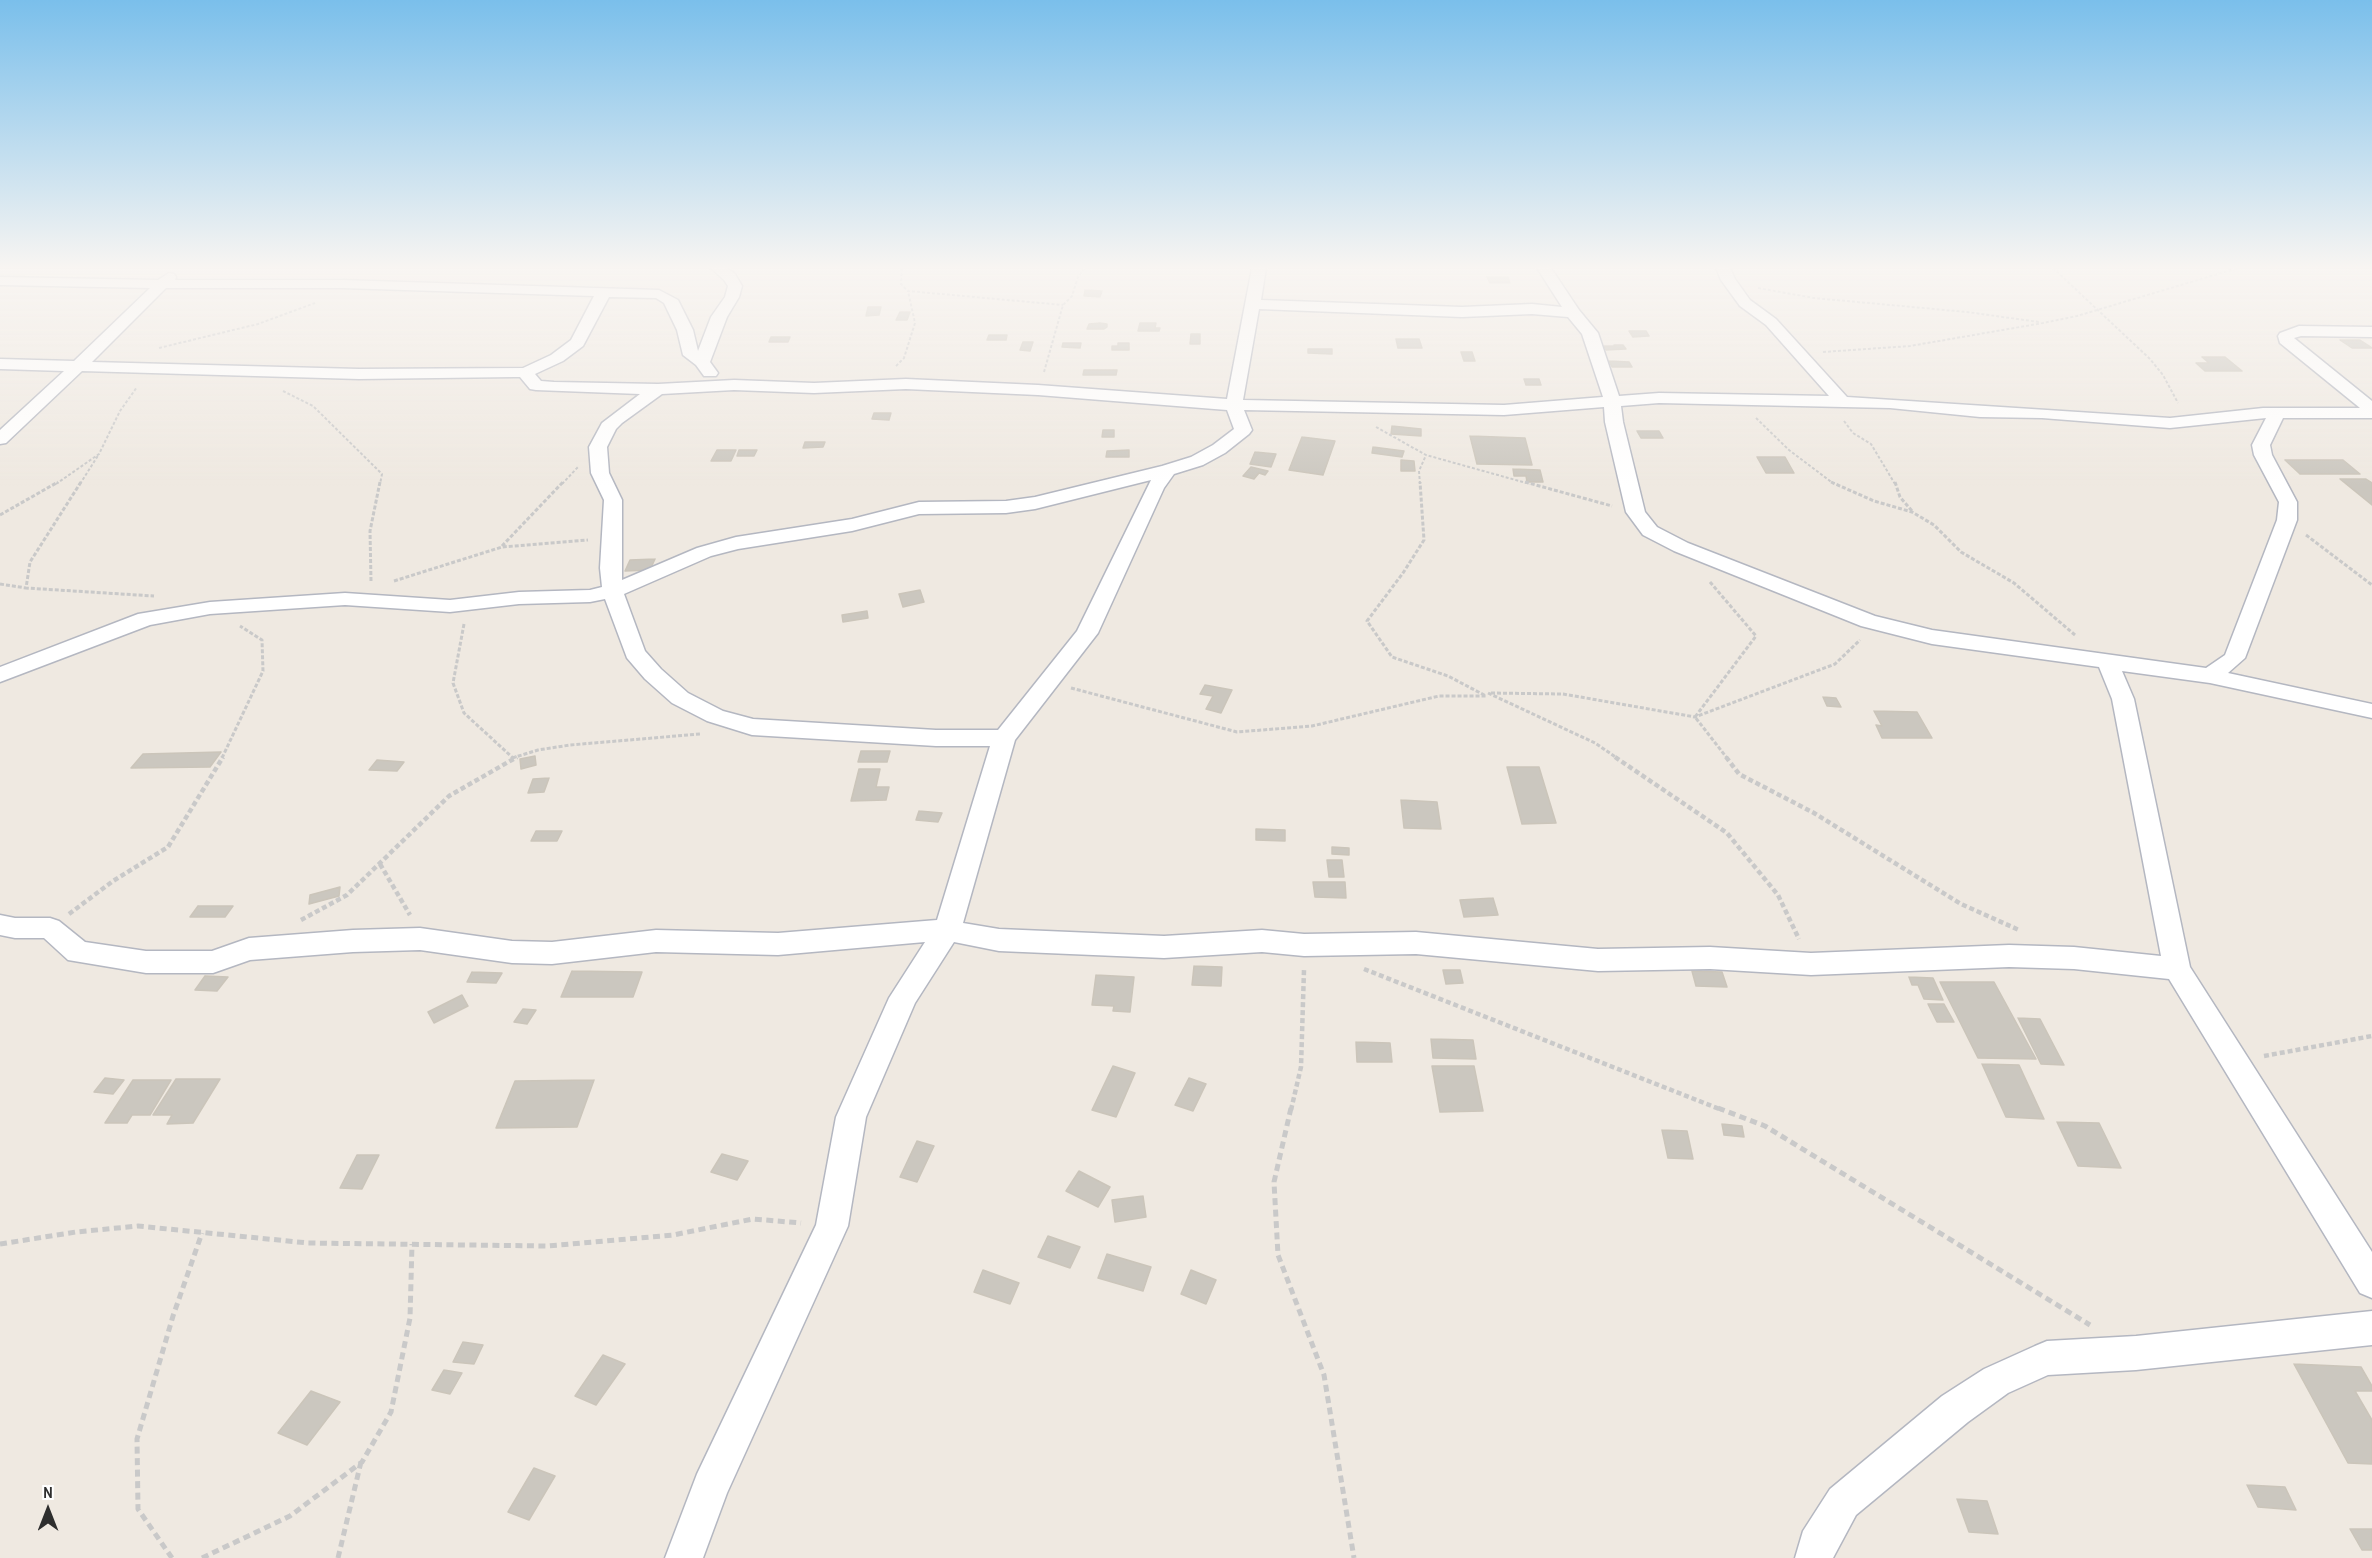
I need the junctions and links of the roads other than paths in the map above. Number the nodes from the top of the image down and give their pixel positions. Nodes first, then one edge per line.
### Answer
1 (103, 341) edge
2 (578, 341) edge
3 (687, 341) edge
4 (710, 341) edge
5 (1245, 341) edge
6 (1593, 341) edge
7 (1789, 341) edge
8 (2287, 341) edge
9 (702, 362) junction
10 (0, 364) edge
11 (46, 365) junction
12 (78, 365) junction
13 (525, 373) junction
14 (0, 374) edge
15 (734, 385) junction
16 (658, 389) junction
17 (1612, 400) junction
18 (1842, 401) junction
19 (1234, 405) junction
20 (2372, 411) edge
21 (2277, 413) junction
22 (0, 439) edge
23 (1168, 470) junction
24 (613, 591) junction
25 (2108, 663) junction
26 (0, 675) edge
27 (2210, 676) junction
28 (2372, 711) edge
29 (1004, 738) junction
30 (0, 925) edge
31 (947, 930) junction
32 (2177, 969) junction
33 (2372, 1282) edge
34 (2372, 1328) edge
35 (684, 1558) edge
36 (1814, 1558) edge

1 - 12 street
2 - 13 street
3 - 9 street
4 - 9 street
5 - 19 street
6 - 17 street
7 - 18 street
8 - 20 street
9 - 15 street
10 - 11 street
11 - 12 street
11 - 14 street
12 - 13 street
12 - 22 street
13 - 16 street
15 - 16 street
15 - 19 street
16 - 24 street
17 - 18 street
17 - 19 street
17 - 25 street
18 - 21 street
19 - 23 street
20 - 21 street
21 - 27 street
23 - 24 street
23 - 29 street
24 - 26 street
24 - 29 street
25 - 27 street
25 - 32 street
27 - 28 street
29 - 31 street
30 - 31 street
31 - 32 street
31 - 35 street
32 - 33 street
34 - 36 street

